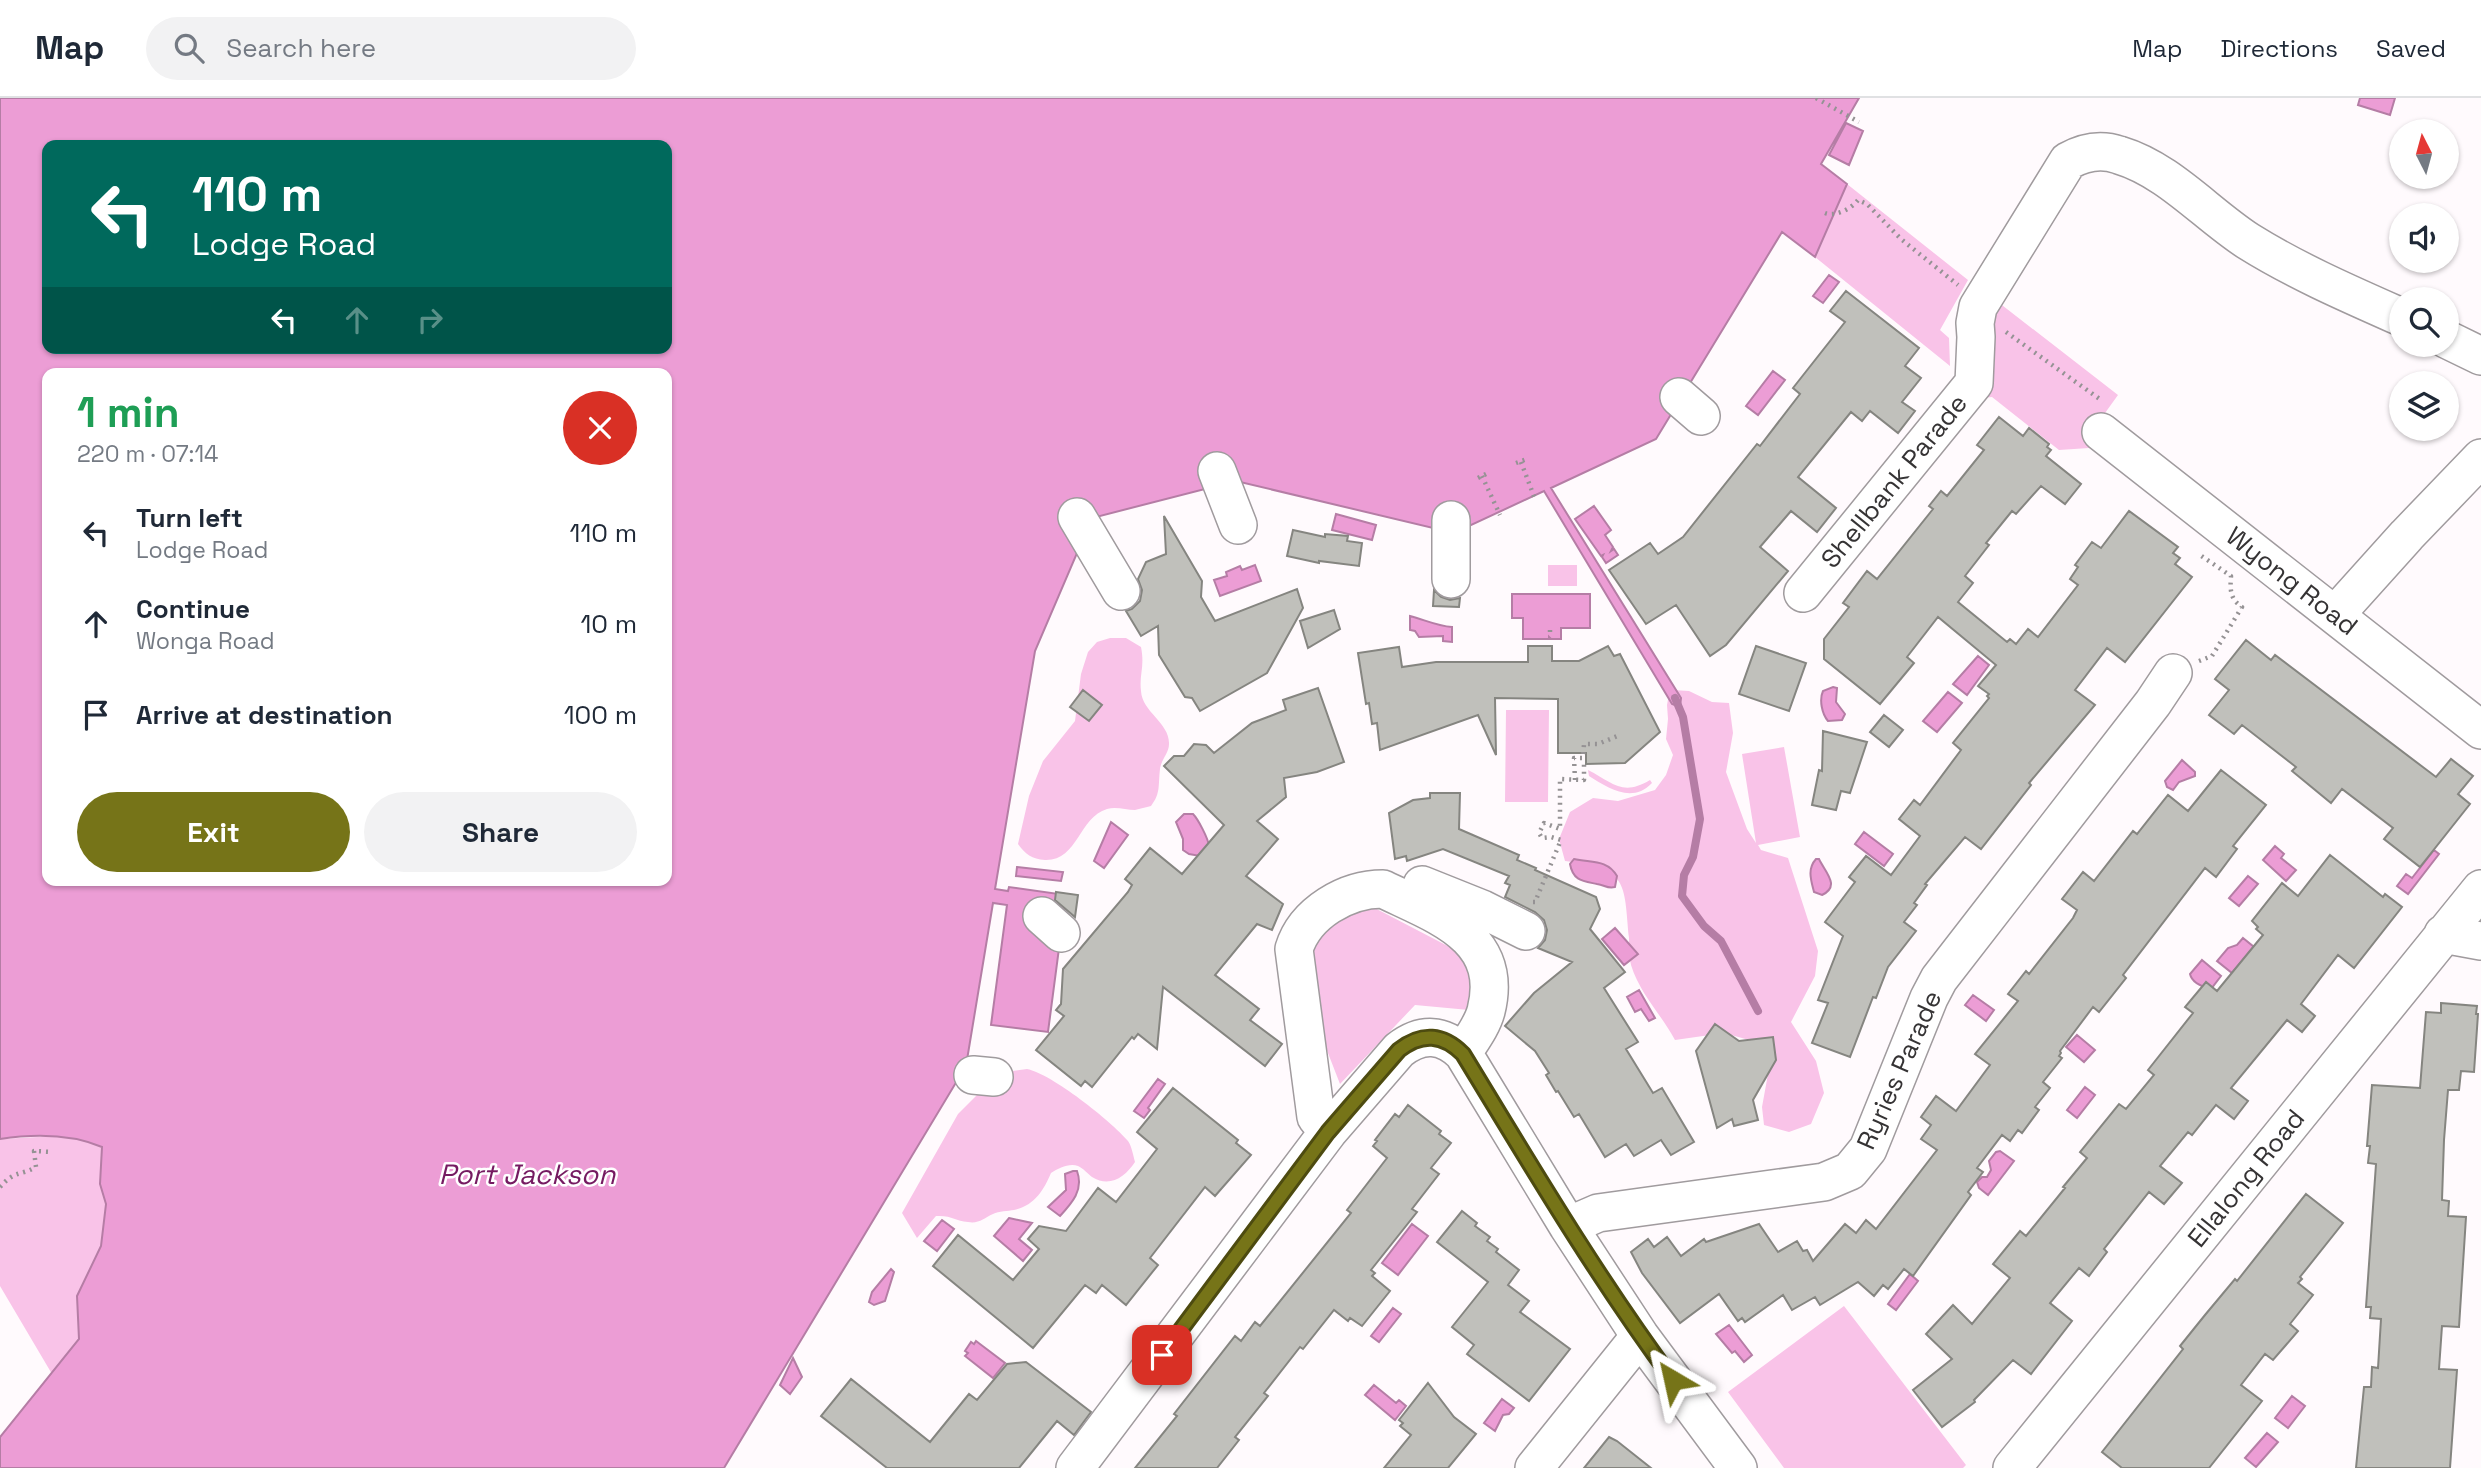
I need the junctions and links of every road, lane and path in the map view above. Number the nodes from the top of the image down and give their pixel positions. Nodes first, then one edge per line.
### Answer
1 (1816, 98) edge
2 (1859, 122) dead end
3 (1825, 213) dead end
4 (2389, 312) edge
5 (1979, 313) junction
6 (2459, 345) edge
7 (2481, 356) edge
8 (2106, 419) joint
9 (2481, 458) edge
10 (1522, 462) dead end
11 (1217, 471) dead end
12 (1483, 476) dead end
13 (1535, 499) dead end
14 (1077, 517) dead end
15 (1474, 518) joint
16 (1238, 524) dead end
17 (2200, 555) dead end
18 (1460, 575) dead end
19 (1121, 591) dead end
20 (1803, 593) dead end
21 (2335, 615) junction
22 (2173, 673) joint
23 (2481, 730) edge
24 (1620, 735) dead end
25 (1584, 764) dead end
26 (1575, 780) junction
27 (1383, 889) junction
28 (2481, 889) edge
29 (1529, 916) joint
30 (2443, 934) junction
31 (2481, 941) edge
32 (1463, 1054) junction
33 (1328, 1132) junction
34 (53, 1152) dead end
35 (0, 1187) edge
36 (1568, 1226) junction
37 (1640, 1336) junction
38 (1075, 1468) edge
39 (1534, 1468) edge
40 (1738, 1468) edge
41 (2012, 1468) edge

1 - 2 path
3 - 5 path
4 - 5 street
5 - 8 path
5 - 20 street, Shellbank Parade
6 - 7 street
8 - 21 street, Wyong Road
9 - 21 street
10 - 13 path
11 - 16 street
12 - 15 path
14 - 19 street
15 - 18 street
17 - 22 path
21 - 23 street, Wyong Road
22 - 36 street, Ryries Parade
24 - 26 path
25 - 26 path
26 - 29 path
27 - 29 street
27 - 32 street
27 - 33 street
28 - 30 street, Ellalong Road
30 - 31 street
30 - 41 street, Ellalong Road
32 - 33 street
32 - 36 street
33 - 38 street
34 - 35 path
36 - 37 street
37 - 39 street
37 - 40 street

